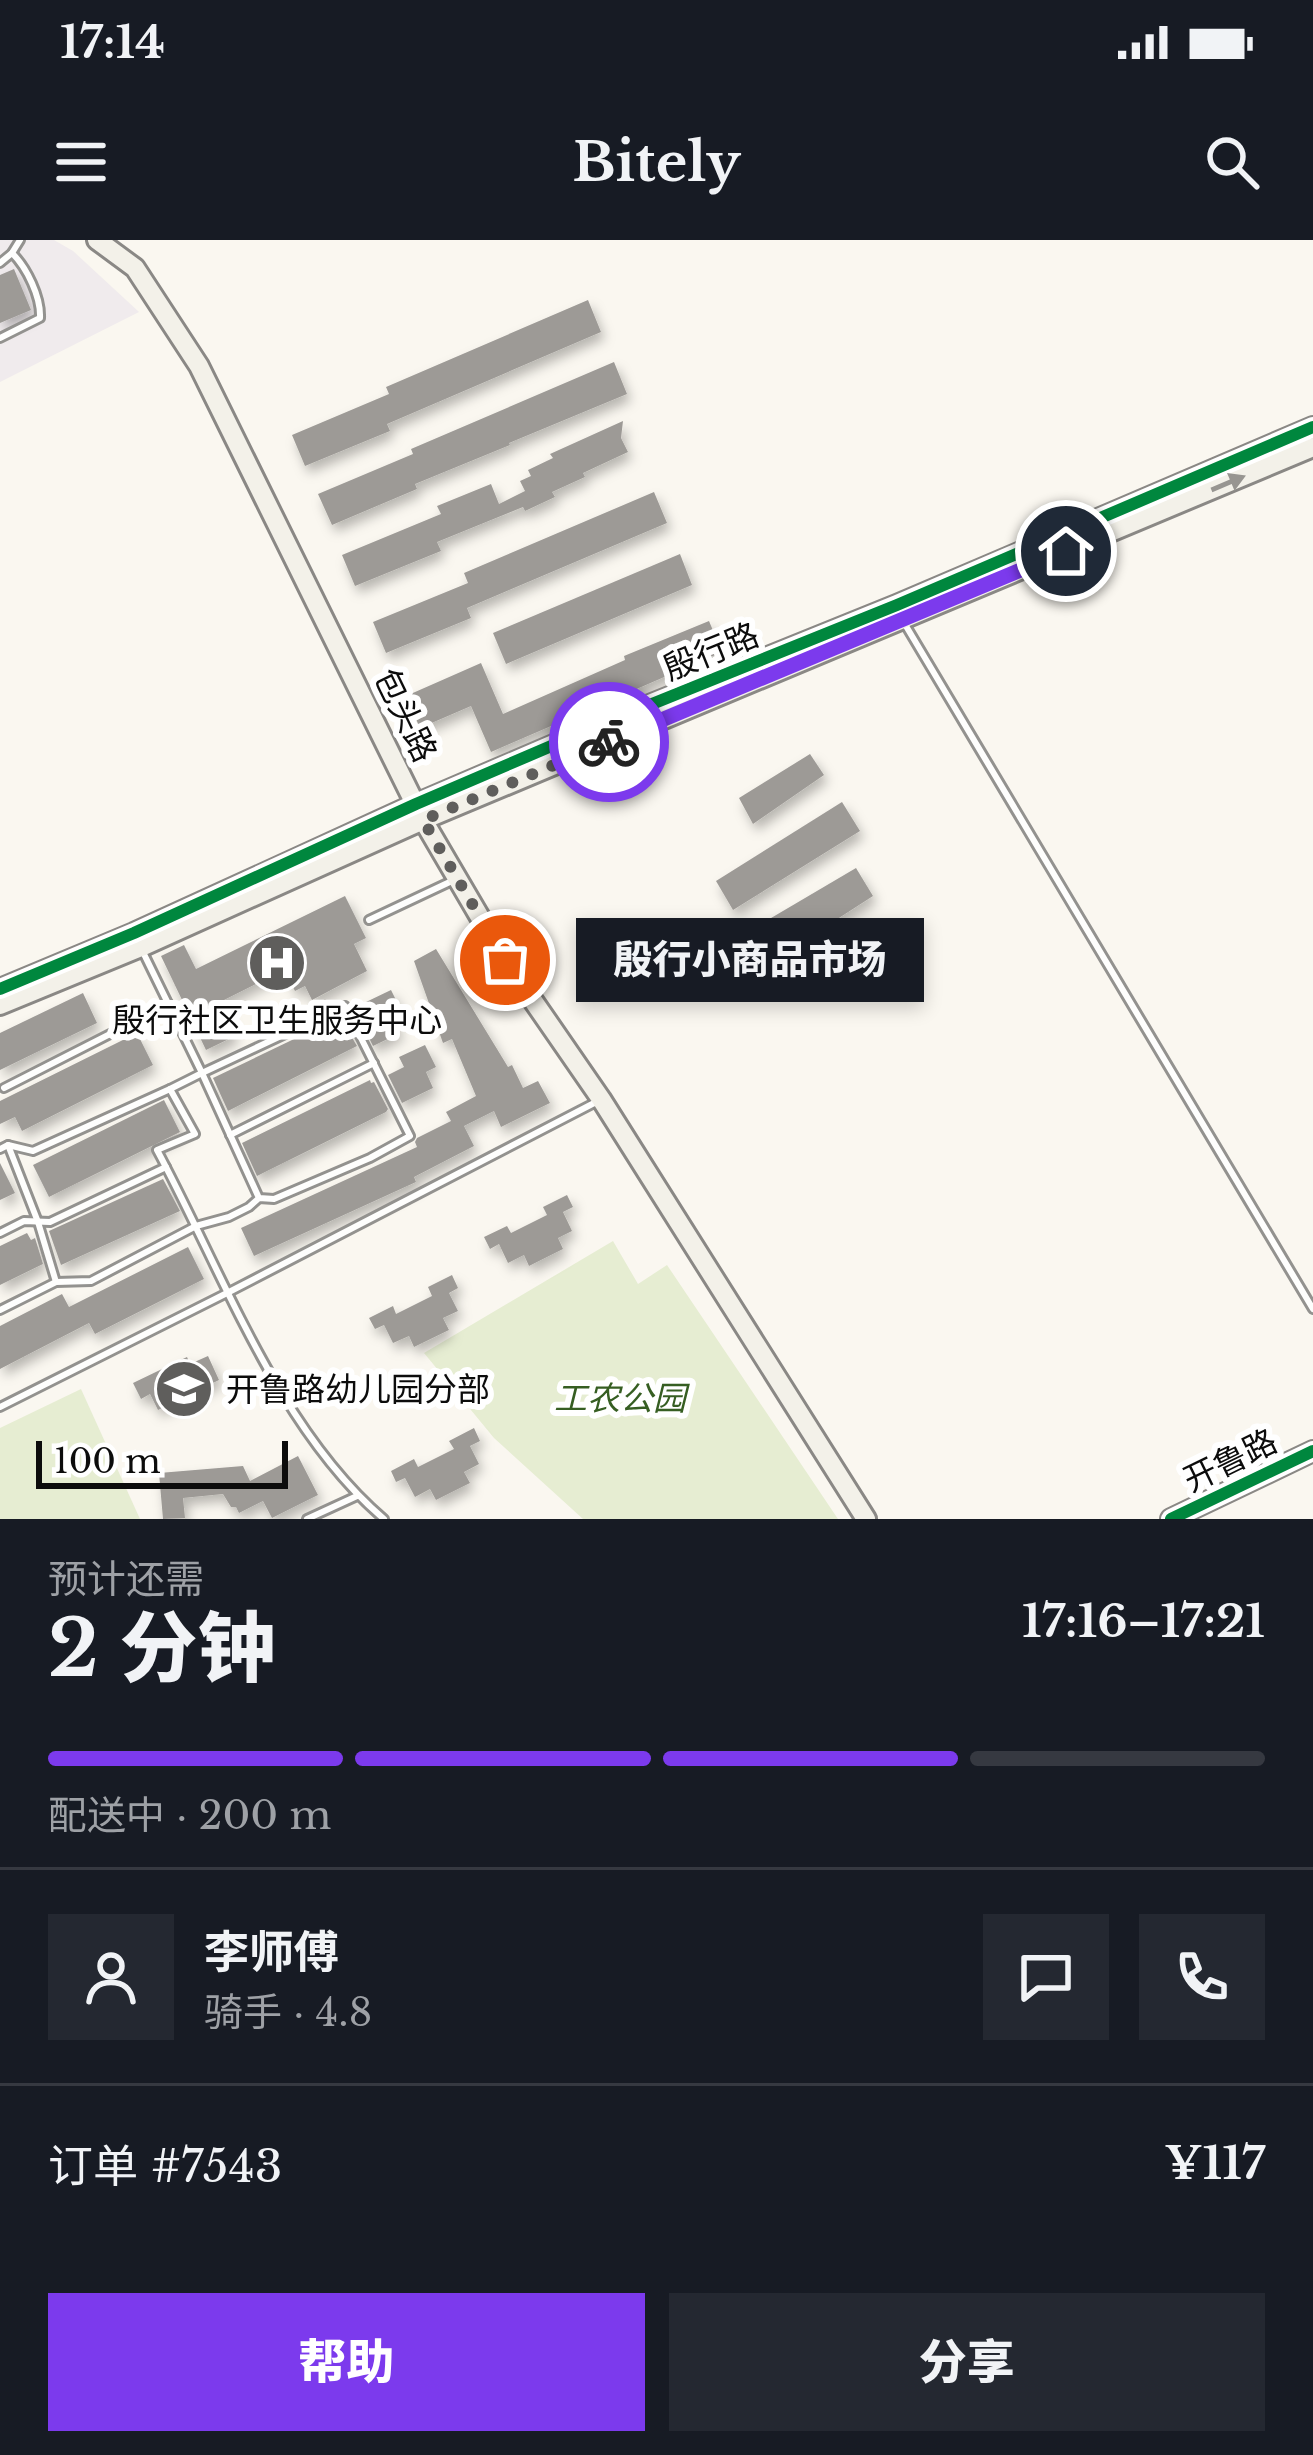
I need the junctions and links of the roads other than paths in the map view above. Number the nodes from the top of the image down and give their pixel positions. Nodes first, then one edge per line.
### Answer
1 (20, 240) edge
2 (97, 240) edge
3 (12, 254) junction
4 (0, 263) edge
5 (0, 338) edge
6 (1313, 427) edge
7 (1313, 447) edge
8 (900, 613) junction
9 (420, 812) junction
10 (457, 878) junction
11 (369, 920) dead end
12 (138, 940) junction
13 (0, 989) edge
14 (169, 1004) junction
15 (0, 1005) edge
16 (374, 1063) junction
17 (202, 1073) junction
18 (4, 1088) dead end
19 (170, 1089) junction
20 (601, 1099) junction
21 (230, 1135) junction
22 (4, 1147) edge
23 (166, 1167) junction
24 (259, 1198) junction
25 (38, 1222) junction
26 (196, 1226) junction
27 (0, 1233) edge
28 (56, 1282) junction
29 (230, 1292) junction
30 (1313, 1309) edge
31 (0, 1310) edge
32 (0, 1408) edge
33 (1313, 1450) edge
34 (357, 1496) junction
35 (307, 1519) edge
36 (384, 1519) edge
37 (866, 1519) edge
38 (1172, 1519) edge

1 - 3 lane
2 - 9 main road, 包头路
3 - 4 lane
3 - 5 lane
6 - 8 main road, 殷行路
8 -> 7 main road, 殷行路
8 - 9 main road, 殷行路
8 - 30 lane
9 - 10 main road, 包头路
9 - 12 main road, 殷行路
9 - 12 main road, 殷行路
10 - 11 lane
10 - 20 main road, 包头路
12 - 13 main road, 殷行路
12 - 14 lane
12 - 15 main road, 殷行路
14 - 17 lane
14 - 18 lane
16 - 17 lane
16 - 21 lane
16 - 24 lane
17 - 19 lane
17 - 21 lane
19 - 22 lane
19 - 23 lane
20 - 29 lane
20 - 37 main road, 包头路
21 - 24 lane
22 - 25 lane
23 - 25 lane
23 - 26 lane
24 - 26 lane
25 - 27 lane
25 - 28 lane
26 - 28 lane
26 - 29 lane
28 - 31 lane
29 - 32 lane
29 - 34 lane
33 - 38 main road, 开鲁路
34 - 35 lane
34 - 36 lane

